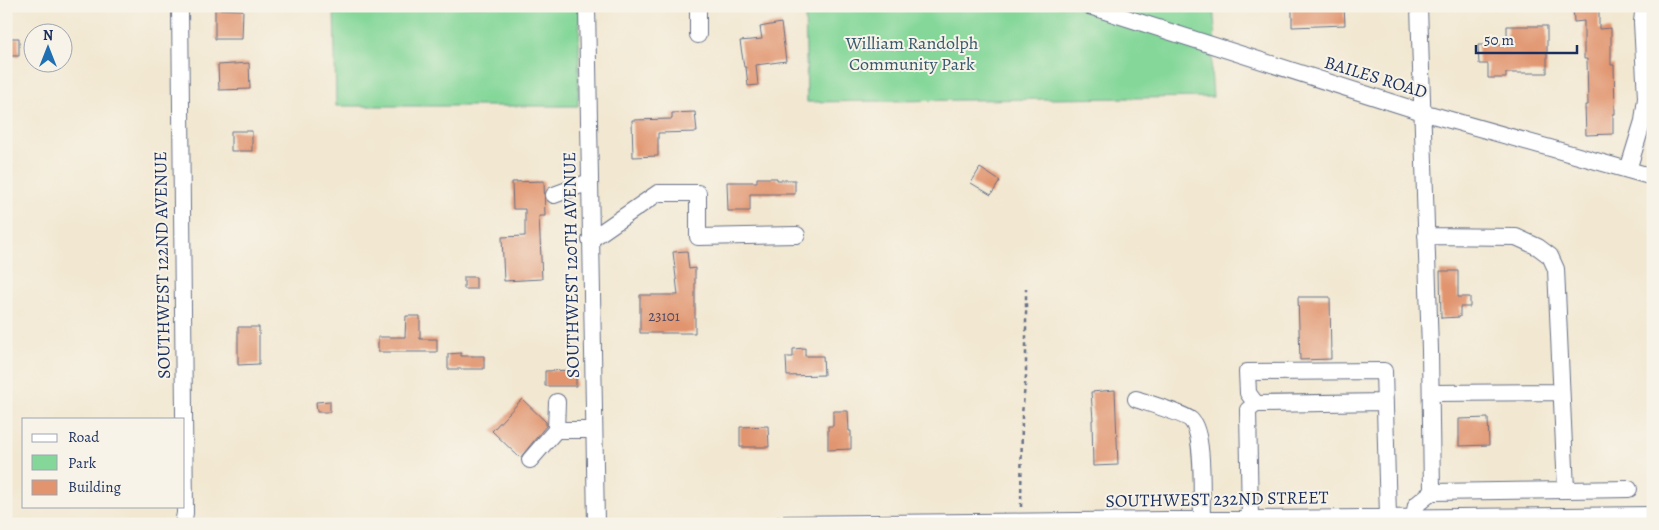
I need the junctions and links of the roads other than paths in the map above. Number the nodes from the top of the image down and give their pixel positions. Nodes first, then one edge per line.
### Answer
1 (180, 6) edge
2 (587, 6) edge
3 (698, 6) edge
4 (1089, 6) edge
5 (1420, 6) edge
6 (1648, 6) edge
7 (698, 34) dead end
8 (1422, 112) junction
9 (1628, 170) junction
10 (1653, 177) edge
11 (589, 182) junction
12 (554, 194) dead end
13 (797, 235) dead end
14 (1426, 236) junction
15 (590, 240) junction
16 (1561, 392) junction
17 (1431, 393) junction
18 (1136, 399) dead end
19 (557, 402) dead end
20 (1385, 402) junction
21 (1256, 404) junction
22 (184, 418) edge
23 (556, 430) junction
24 (594, 430) junction
25 (530, 460) dead end
26 (1629, 489) dead end
27 (1566, 490) junction
28 (1432, 492) junction
29 (185, 508) edge
30 (1653, 515) edge
31 (1388, 517) junction
32 (1414, 517) junction
33 (1250, 518) junction
34 (1202, 519) junction
35 (1444, 520) edge
36 (1464, 520) edge
37 (1018, 522) edge
38 (183, 524) edge
39 (596, 524) edge
40 (782, 524) edge

1 - 22 street, SOUTHWEST 122ND AVENUE
2 - 11 street, SOUTHWEST 120TH AVENUE
3 - 7 street
4 - 8 street, BAILES ROAD
5 - 8 street
6 - 9 street
8 - 9 street, BAILES ROAD
8 - 14 street
9 - 10 street, BAILES ROAD
11 - 12 street
11 - 15 street, SOUTHWEST 120TH AVENUE
13 - 15 street
14 - 16 street
14 - 17 street
15 - 24 street, SOUTHWEST 120TH AVENUE
16 - 17 street
16 - 27 street
17 - 28 street
18 - 34 street
19 - 23 street
20 - 21 street
20 - 21 street
20 - 31 street
21 - 33 street
23 - 24 street
23 - 25 street
24 - 39 street, SOUTHWEST 120TH AVENUE
26 - 27 street
27 - 28 street
28 - 32 street
29 - 38 street, SOUTHWEST 122ND AVENUE
30 - 36 street, SOUTHWEST 232ND STREET
31 - 32 street, SOUTHWEST 232ND STREET
31 - 33 street, SOUTHWEST 232ND STREET
32 - 35 street, SOUTHWEST 232ND STREET
33 - 34 street, SOUTHWEST 232ND STREET
34 - 37 street, SOUTHWEST 232ND STREET
35 - 36 street, SOUTHWEST 232ND STREET
37 - 40 street, SOUTHWEST 232ND STREET

